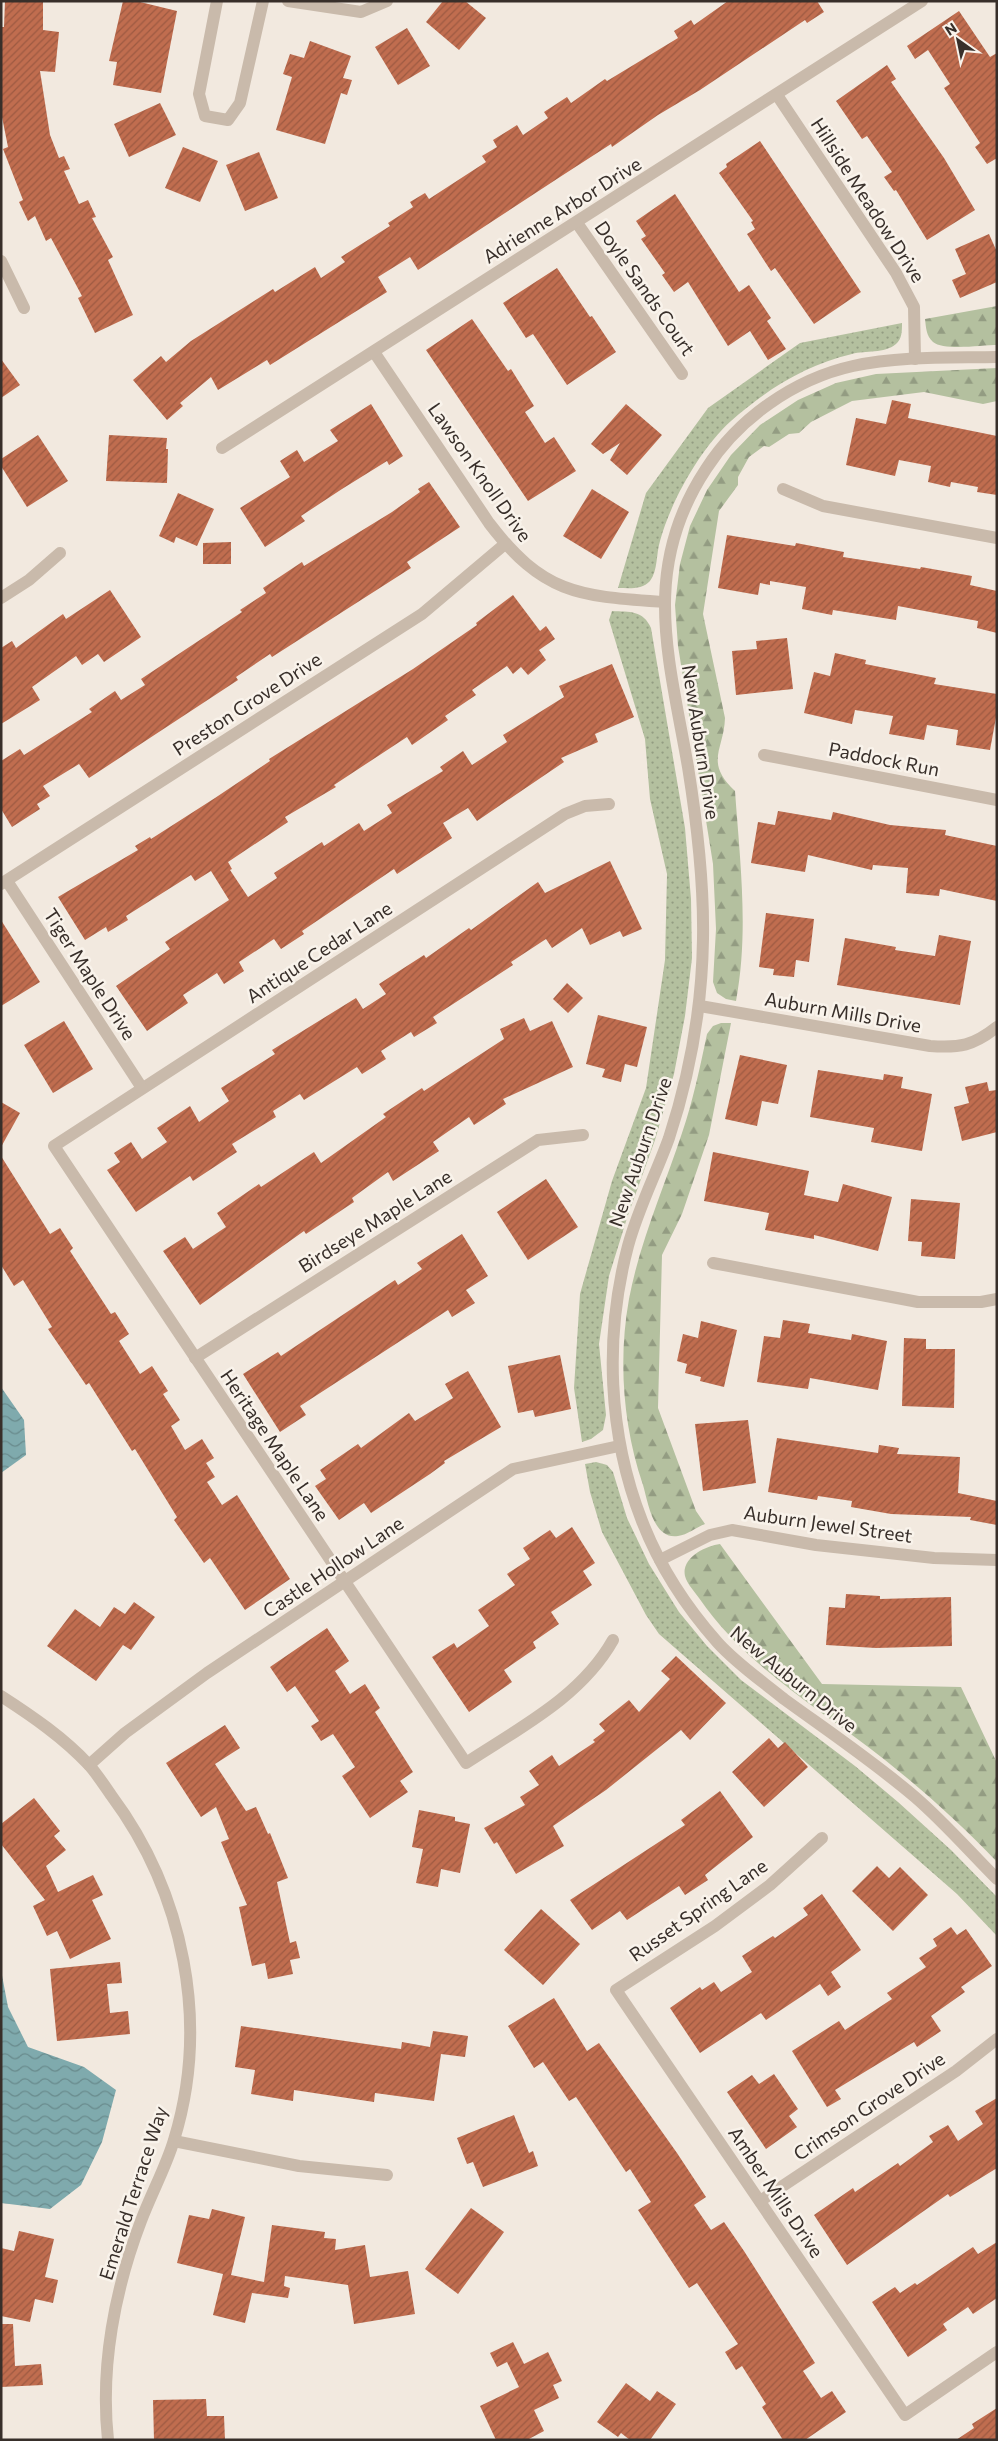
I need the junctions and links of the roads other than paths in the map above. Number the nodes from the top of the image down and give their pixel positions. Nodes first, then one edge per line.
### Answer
1 (217, 1) edge
2 (263, 1) edge
3 (288, 1) edge
4 (387, 1) edge
5 (922, 1) edge
6 (777, 95) junction
7 (577, 223) junction
8 (1, 261) edge
9 (24, 308) dead end
10 (374, 352) junction
11 (997, 357) edge
12 (915, 359) junction
13 (682, 374) dead end
14 (222, 448) dead end
15 (783, 489) dead end
16 (997, 538) edge
17 (505, 544) junction
18 (60, 553) dead end
19 (1, 598) edge
20 (664, 602) junction
21 (764, 755) dead end
22 (997, 800) edge
23 (610, 804) dead end
24 (4, 883) edge
25 (700, 1006) junction
26 (997, 1027) edge
27 (142, 1088) junction
28 (582, 1135) dead end
29 (54, 1146) joint
30 (713, 1263) dead end
31 (997, 1299) edge
32 (195, 1358) junction
33 (619, 1446) junction
34 (660, 1560) junction
35 (997, 1560) edge
36 (344, 1582) junction
37 (613, 1640) dead end
38 (1, 1696) edge
39 (89, 1765) junction
40 (822, 1838) dead end
41 (997, 1879) edge
42 (616, 1990) joint
43 (997, 2039) edge
44 (174, 2141) junction
45 (387, 2175) dead end
46 (760, 2201) junction
47 (997, 2352) edge
48 (108, 2440) edge

1 - 2 street
3 - 4 street
5 - 6 street, Adrienne Arbor Drive
6 - 7 street, Adrienne Arbor Drive
6 - 12 street, Hillside Meadow Drive
7 - 10 street, Adrienne Arbor Drive
7 - 13 street, Doyle Sands Court
8 - 9 street
10 - 14 street, Adrienne Arbor Drive
10 - 17 street, Lawson Knoll Drive
11 - 12 street, New Auburn Drive
12 - 20 street, New Auburn Drive
15 - 16 street
17 - 20 street, Lawson Knoll Drive
17 - 24 street, Preston Grove Drive
18 - 19 street
20 - 25 street, New Auburn Drive
21 - 22 street, Paddock Run
23 - 27 street, Antique Cedar Lane
24 - 27 street, Tiger Maple Drive
25 - 26 street, Auburn Mills Drive
25 - 33 street, New Auburn Drive
27 - 29 street, Antique Cedar Lane
28 - 32 street, Birdseye Maple Lane
29 - 32 street, Heritage Maple Lane
30 - 31 street
32 - 36 street, Heritage Maple Lane
33 - 34 street, New Auburn Drive
33 - 36 street, Castle Hollow Lane
34 - 35 street, Auburn Jewel Street
34 - 41 street, New Auburn Drive
36 - 37 street, Heritage Maple Lane
36 - 39 street, Castle Hollow Lane
38 - 39 street, Emerald Terrace Way
39 - 44 street, Emerald Terrace Way
40 - 42 street, Russet Spring Lane
42 - 46 street, Amber Mills Drive
43 - 46 street, Crimson Grove Drive
44 - 45 street
44 - 48 street, Emerald Terrace Way
46 - 47 street, Amber Mills Drive

